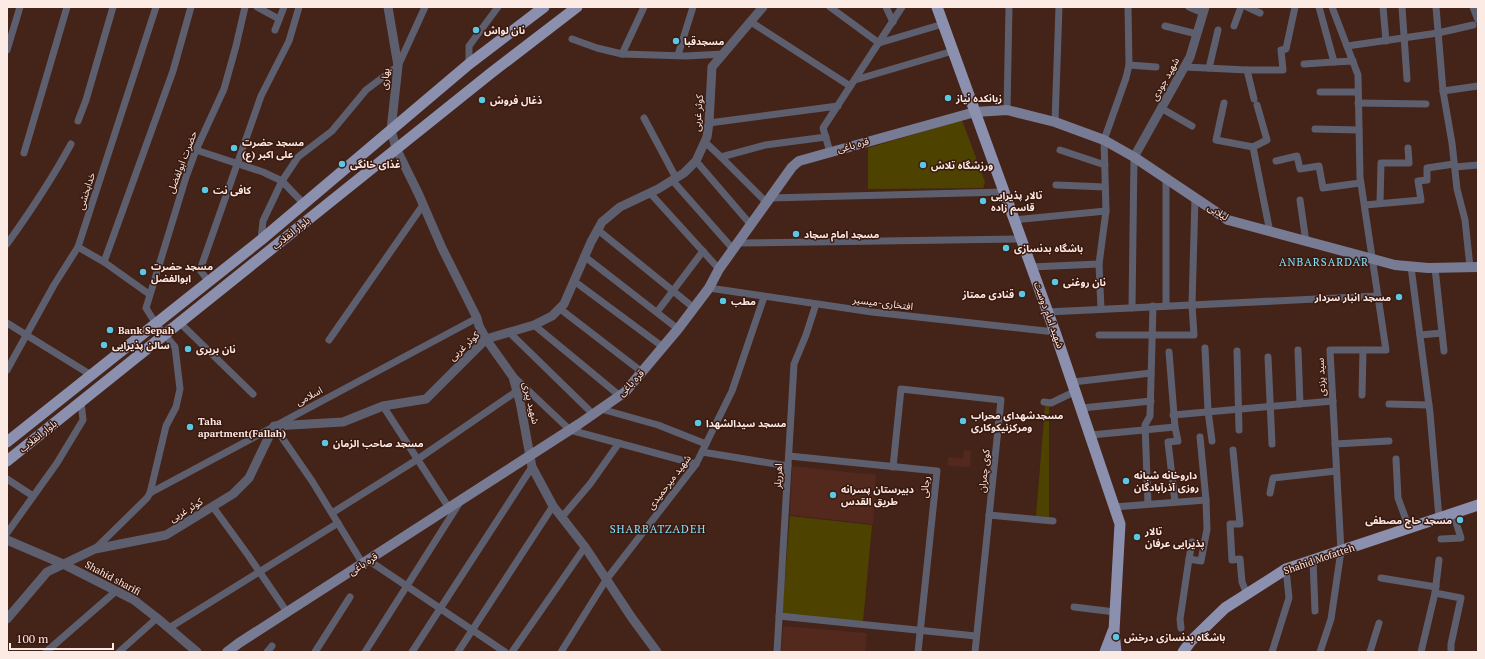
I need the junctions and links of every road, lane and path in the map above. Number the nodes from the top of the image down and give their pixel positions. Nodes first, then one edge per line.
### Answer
1 (20, 7) edge
2 (68, 7) edge
3 (113, 7) edge
4 (156, 7) edge
5 (191, 7) edge
6 (245, 7) edge
7 (257, 7) edge
8 (284, 7) edge
9 (300, 7) edge
10 (388, 7) edge
11 (424, 7) edge
12 (498, 7) edge
13 (544, 7) edge
14 (577, 7) edge
15 (644, 7) edge
16 (693, 7) edge
17 (763, 7) edge
18 (830, 7) edge
19 (886, 7) edge
20 (902, 7) edge
21 (937, 7) edge
22 (1008, 7) edge
23 (1059, 7) edge
24 (1128, 7) edge
25 (1189, 7) edge
26 (1241, 7) edge
27 (1247, 7) edge
28 (1296, 7) edge
29 (1319, 7) edge
30 (1332, 7) edge
31 (1383, 7) edge
32 (1402, 7) edge
33 (1436, 7) edge
34 (1473, 7) edge
35 (1204, 10) edge
36 (1260, 13) dead end
37 (279, 19) junction
38 (751, 22) junction
39 (893, 22) junction
40 (1475, 23) edge
41 (943, 24) junction
42 (1165, 26) dead end
43 (1234, 26) dead end
44 (274, 30) dead end
45 (1218, 30) dead end
46 (1197, 34) junction
47 (1438, 34) junction
48 (1404, 38) junction
49 (572, 39) dead end
50 (1386, 40) junction
51 (879, 43) junction
52 (1347, 46) junction
53 (7, 50) edge
54 (953, 51) junction
55 (622, 54) junction
56 (723, 54) junction
57 (678, 55) junction
58 (1353, 61) junction
59 (1334, 62) junction
60 (470, 64) junction
61 (1304, 64) dead end
62 (1129, 65) junction
63 (398, 66) junction
64 (1156, 67) dead end
65 (1185, 67) junction
66 (1209, 68) junction
67 (1247, 70) junction
68 (1407, 79) dead end
69 (853, 83) junction
70 (1478, 86) edge
71 (1320, 92) dead end
72 (1358, 92) junction
73 (1443, 92) junction
74 (1224, 103) dead end
75 (1358, 103) junction
76 (1426, 104) dead end
77 (838, 106) junction
78 (1162, 108) junction
79 (1007, 110) junction
80 (975, 112) junction
81 (644, 118) dead end
82 (78, 121) dead end
83 (1055, 122) junction
84 (709, 123) junction
85 (1192, 126) dead end
86 (1315, 129) dead end
87 (390, 130) junction
88 (1359, 130) junction
89 (826, 137) junction
90 (1104, 140) junction
91 (705, 142) junction
92 (71, 144) dead end
93 (1253, 147) junction
94 (396, 148) junction
95 (1408, 148) dead end
96 (196, 150) junction
97 (1060, 150) dead end
98 (830, 152) junction
99 (24, 153) dead end
100 (720, 157) junction
101 (1134, 157) junction
102 (696, 161) junction
103 (1276, 161) dead end
104 (236, 164) junction
105 (1478, 164) edge
106 (1105, 165) junction
107 (1455, 165) junction
108 (1166, 178) junction
109 (674, 179) junction
110 (282, 181) junction
111 (1360, 183) junction
112 (1056, 185) dead end
113 (1105, 187) junction
114 (1004, 192) junction
115 (650, 193) junction
116 (1195, 198) junction
117 (768, 200) junction
118 (1300, 200) dead end
119 (1380, 203) junction
120 (304, 204) junction
121 (423, 205) junction
122 (1365, 205) junction
123 (1106, 211) junction
124 (1014, 220) junction
125 (751, 224) junction
126 (598, 230) junction
127 (1270, 232) junction
128 (1021, 239) junction
129 (261, 240) junction
130 (1306, 242) junction
131 (7, 244) edge
132 (736, 246) junction
133 (78, 247) junction
134 (703, 251) junction
135 (584, 256) junction
136 (1373, 259) junction
137 (104, 262) junction
138 (1099, 264) junction
139 (1031, 267) junction
140 (1411, 267) junction
141 (1474, 267) edge
142 (1435, 268) junction
143 (719, 269) junction
144 (574, 281) junction
145 (209, 282) junction
146 (709, 288) junction
147 (673, 290) junction
148 (150, 294) junction
149 (1378, 296) junction
150 (764, 297) junction
151 (816, 304) junction
152 (1192, 305) junction
153 (1153, 306) junction
154 (1166, 306) junction
155 (559, 308) junction
156 (694, 308) junction
157 (1132, 308) junction
158 (1101, 309) junction
159 (657, 312) junction
160 (1047, 312) junction
161 (477, 318) junction
162 (179, 322) junction
163 (7, 323) edge
164 (156, 324) junction
165 (534, 325) junction
166 (678, 329) junction
167 (509, 332) junction
168 (1055, 332) junction
169 (1442, 333) junction
170 (165, 334) junction
171 (27, 335) junction
172 (1099, 335) dead end
173 (1152, 335) junction
174 (1420, 336) junction
175 (486, 339) junction
176 (330, 340) dead end
177 (663, 348) junction
178 (1205, 348) dead end
179 (1298, 350) dead end
180 (1363, 350) junction
181 (1237, 351) dead end
182 (1444, 351) dead end
183 (1169, 352) dead end
184 (1268, 357) dead end
185 (7, 370) edge
186 (642, 372) junction
187 (1151, 373) junction
188 (91, 375) junction
189 (514, 377) junction
190 (1074, 386) junction
191 (517, 391) junction
192 (253, 394) dead end
193 (1362, 395) dead end
194 (620, 396) junction
195 (1151, 401) junction
196 (1333, 401) junction
197 (81, 402) junction
198 (1044, 402) dead end
199 (1300, 404) junction
200 (1389, 404) dead end
201 (1429, 405) junction
202 (384, 406) junction
203 (1270, 406) junction
204 (1082, 408) junction
205 (1238, 409) junction
206 (1208, 411) junction
207 (597, 412) junction
208 (1173, 414) junction
209 (274, 426) junction
210 (1175, 427) junction
211 (570, 430) junction
212 (1146, 430) junction
213 (1239, 430) dead end
214 (1091, 436) junction
215 (1200, 437) dead end
216 (1212, 441) dead end
217 (1389, 441) dead end
218 (7, 442) edge
219 (619, 444) junction
220 (706, 444) junction
221 (1272, 444) dead end
222 (1335, 444) junction
223 (1233, 450) dead end
224 (702, 452) junction
225 (530, 455) junction
226 (789, 456) junction
227 (418, 459) junction
228 (1396, 459) dead end
229 (7, 461) edge
230 (696, 464) junction
231 (788, 466) junction
232 (532, 467) junction
233 (893, 467) junction
234 (1336, 471) junction
235 (7, 479) edge
236 (150, 492) junction
237 (1270, 493) dead end
238 (33, 496) junction
239 (461, 500) junction
240 (1206, 500) junction
241 (1175, 502) junction
242 (1148, 504) junction
243 (213, 506) junction
244 (553, 506) junction
245 (1478, 506) edge
246 (1114, 507) junction
247 (449, 508) junction
248 (332, 513) junction
249 (1453, 513) junction
250 (989, 515) junction
251 (562, 517) junction
252 (1439, 518) junction
253 (1053, 521) dead end
254 (338, 523) junction
255 (1409, 528) junction
256 (7, 533) edge
257 (1441, 539) dead end
258 (7, 540) edge
259 (1192, 542) dead end
260 (585, 547) junction
261 (95, 549) junction
262 (1341, 551) junction
263 (1189, 559) junction
264 (1313, 560) junction
265 (1439, 560) dead end
266 (366, 562) junction
267 (63, 564) junction
268 (1286, 569) junction
269 (258, 572) junction
270 (1381, 578) dead end
271 (606, 580) junction
272 (407, 586) junction
273 (1436, 590) junction
274 (116, 591) junction
275 (1247, 594) junction
276 (350, 598) dead end
277 (1074, 607) dead end
278 (441, 609) junction
279 (1314, 611) dead end
280 (287, 612) junction
281 (1115, 612) junction
282 (779, 616) junction
283 (157, 618) junction
284 (7, 619) edge
285 (1379, 623) dead end
286 (169, 628) junction
287 (1181, 628) dead end
288 (472, 630) junction
289 (920, 630) junction
290 (1114, 631) junction
291 (976, 636) junction
292 (272, 646) dead end
293 (46, 652) edge
294 (119, 652) edge
295 (197, 652) edge
296 (227, 652) edge
297 (267, 652) edge
298 (315, 652) edge
299 (364, 652) edge
300 (412, 652) edge
301 (458, 652) edge
302 (505, 652) edge
303 (512, 652) edge
304 (561, 652) edge
305 (657, 652) edge
306 (777, 652) edge
307 (918, 652) edge
308 (975, 652) edge
309 (1105, 652) edge
310 (1116, 652) edge
311 (1184, 652) edge
312 (1272, 652) edge
313 (1320, 652) edge
314 (1370, 652) edge
315 (1421, 652) edge
316 (1451, 652) edge

1 - 53 street
2 - 99 street
3 - 82 street
4 - 133 street, خدابخشی
5 - 137 street
6 - 96 street, حضرت ابولفضل
7 - 37 street
8 - 37 street
9 - 104 street
10 - 63 street, بهاری
11 - 63 street
12 - 60 street
13 - 60 main road, بلوار انقلاب
14 - 94 main road, بلوار انقلاب
15 - 55 street
16 - 57 street
17 - 38 street, کوثر غربی
18 - 51 street
19 - 39 street
20 - 39 street
21 - 41 main road, شهید امام دوست
22 - 79 street
23 - 83 street
24 - 62 street
25 - 35 street
26 - 43 street
27 - 36 street
28 - 67 street
29 - 59 street
30 - 52 street, سید یزدی
31 - 50 street
32 - 48 street
33 - 47 street
34 - 40 street
35 - 46 street, شهید جودی
37 - 44 street
38 - 56 street, کوثر غربی
38 - 69 street
39 - 51 street
40 - 47 street
41 - 51 street
41 - 54 main road, شهید امام دوست
42 - 46 street
45 - 66 street
46 - 65 street, شهید جودی
47 - 48 street
47 - 73 street
48 - 50 street
48 - 68 street
49 - 55 street
50 - 52 street
51 - 69 street
52 - 58 street, سید یزدی
54 - 69 street
54 - 80 main road, شهید امام دوست
55 - 57 street
56 - 57 street
56 - 84 street, کوثر غربی
58 - 59 street
58 - 72 street, سید یزدی
59 - 61 street
60 - 87 main road, بلوار انقلاب
62 - 64 street
62 - 90 street
63 - 87 street, بهاری
63 - 110 street
65 - 66 street
65 - 78 street, شهید جودی
66 - 67 street
67 - 93 street
69 - 77 street
70 - 73 street
71 - 72 street
72 - 75 street, سید یزدی
73 - 107 street
74 - 93 street
75 - 76 street
75 - 88 street, سید یزدی
77 - 84 street
77 - 89 street
78 - 85 street
78 - 101 street, شهید جودی
79 - 80 main road, لیلابی
79 - 83 main road, لیلابی
80 - 98 main road, قره باغی
80 - 114 main road, شهید امام دوست
81 - 109 street
83 - 90 main road, لیلابی
84 - 91 street, کوثر غربی
86 - 88 street
87 - 94 street, شهید پیری
87 - 120 main road, بلوار انقلاب
88 - 111 street, سید یزدی
89 - 98 street
89 - 100 street
90 - 101 main road, لیلابی
90 - 106 street
91 - 100 street
91 - 102 street, کوثر غربی
92 - 131 street
93 - 127 street
94 - 121 street, شهید پیری
94 - 162 main road, بلوار انقلاب
95 - 119 street
96 - 104 street
96 - 148 street, حضرت ابولفضل
97 - 106 street
98 - 117 main road, قره باغی
100 - 117 street
101 - 108 main road, لیلابی
101 - 157 street
102 - 109 street, کوثر غربی
102 - 125 street
103 - 111 street
104 - 110 street
104 - 145 street
105 - 107 street
106 - 113 street
107 - 119 street
107 - 141 street
108 - 116 main road, لیلابی
108 - 154 street
109 - 115 street, کوثر غربی
109 - 132 street
110 - 120 street
110 - 129 street
111 - 122 street, سید یزدی
112 - 113 street
113 - 123 street
114 - 117 street
114 - 124 main road, شهید امام دوست
115 - 126 street, کوثر غربی
115 - 134 street
116 - 127 main road, لیلابی
116 - 152 street
117 - 125 main road, قره باغی
118 - 130 street
119 - 122 street
120 - 129 main road, بلوار انقلاب
121 - 161 street, شهید پیری
121 - 176 street
122 - 136 street, سید یزدی
123 - 124 street
123 - 138 street
124 - 128 main road, شهید امام دوست
125 - 132 main road, قره باغی
126 - 135 street, کوثر غربی
126 - 147 street
127 - 130 main road, لیلابی
128 - 132 street
128 - 139 main road, شهید امام دوست
129 - 145 main road, بلوار انقلاب
130 - 136 main road, لیلابی
132 - 143 main road, قره باغی
133 - 137 street
133 - 171 street, خدابخشی
134 - 143 street
134 - 147 street
135 - 144 street, کوثر غربی
135 - 159 street
136 - 140 main road, لیلابی
136 - 149 street, سید یزدی
137 - 148 street
138 - 139 street
138 - 158 street
139 - 160 main road, شهید امام دوست
140 - 142 main road, لیلابی
140 - 174 street
141 - 142 main road, لیلابی
142 - 169 street
143 - 146 main road, قره باغی
144 - 155 street, کوثر غربی
144 - 177 street
145 - 164 main road, بلوار انقلاب
146 - 150 street, افتخاری-میسیر
146 - 156 main road, قره باغی
147 - 156 street
147 - 159 street
148 - 164 street, حضرت ابولفضل
149 - 152 street
149 - 180 street, سید یزدی
150 - 151 street, افتخاری-میسیر
150 - 220 street, شهید میرحمیدی
151 - 168 street, افتخاری-میسیر
151 - 226 street, اهرریلر
152 - 154 street
152 - 173 street
153 - 154 street
153 - 157 street
153 - 173 street
155 - 165 street, کوثر غربی
155 - 186 street
156 - 166 main road, قره باغی
157 - 158 street
158 - 160 street
159 - 166 street
160 - 168 main road, شهید امام دوست
161 - 175 street, شهید پیری
161 - 209 street, اسلامی
162 - 170 main road, بلوار انقلاب
162 - 192 street
163 - 171 street
164 - 170 street, حضرت ابولفضل
164 - 188 main road, بلوار انقلاب
165 - 167 street, کوثر غربی
165 - 194 street
166 - 177 main road, قره باغی
167 - 175 street, کوثر غربی
167 - 207 street
168 - 190 main road, شهید امام دوست
169 - 174 street
169 - 182 street
170 - 197 main road, بلوار انقلاب
170 - 236 street, اسلامی
171 - 185 street, خدابخشی
171 - 188 street
172 - 173 street
173 - 187 street
174 - 201 street
175 - 189 street, شهید پیری
175 - 202 street, کوثر غربی
177 - 186 main road, قره باغی
178 - 206 street
179 - 199 street
180 - 193 street
180 - 196 street, سید یزدی
181 - 205 street
183 - 208 street
184 - 203 street
186 - 194 main road, قره باغی
187 - 190 street
187 - 195 street
188 - 218 main road, بلوار انقلاب
189 - 191 street, شهید پیری
189 - 211 street
190 - 198 street
190 - 204 main road, شهید امام دوست
191 - 225 street, شهید پیری
191 - 227 street
194 - 207 main road, قره باغی
195 - 204 street
195 - 212 street
196 - 199 street
196 - 222 street, سید یزدی
197 - 229 main road, بلوار انقلاب
197 - 238 street
199 - 203 street
200 - 201 street
201 - 252 street
202 - 209 street, کوثر غربی
202 - 227 street
203 - 205 street
203 - 221 street
204 - 214 main road, شهید امام دوست
205 - 206 street
205 - 213 street
206 - 208 street
206 - 216 street
207 - 211 main road, قره باغی
207 - 220 street
208 - 210 street
209 - 236 street, اسلامی
209 - 243 street, کوثر غربی
209 - 248 street
210 - 212 street
210 - 241 street
211 - 219 street
211 - 225 main road, قره باغی
212 - 214 street
212 - 242 street
214 - 246 main road, شهید امام دوست
215 - 240 street
217 - 222 street
219 - 230 street
219 - 251 street
220 - 224 street, شهید میرحمیدی
222 - 234 street, سید یزدی
223 - 275 street
224 - 230 street, شهید میرحمیدی
224 - 231 street
225 - 232 street, شهید پیری
225 - 239 main road, قره باغی
226 - 231 street, اهرریلر
226 - 233 street, رجائی
227 - 247 street
227 - 248 street
228 - 255 street
230 - 271 street, شهید میرحمیدی
231 - 282 street, اهرریلر
232 - 244 street, شهید پیری
232 - 278 street
233 - 250 street, کوی چمران
233 - 289 street, رجائی
234 - 237 street
234 - 262 street, سید یزدی
235 - 238 street
236 - 261 street, اسلامی
238 - 256 street
239 - 247 main road, قره باغی
239 - 272 street
240 - 241 street
240 - 263 street
241 - 242 street
242 - 246 street
243 - 261 street, کوثر غربی
243 - 269 street
244 - 251 street, شهید پیری
244 - 288 street
245 - 249 main road, Shahid Mofatteh
246 - 281 main road, شهید امام دوست
247 - 266 main road, قره باغی
248 - 254 street
249 - 252 main road, Shahid Mofatteh
249 - 257 street
250 - 253 street
250 - 291 street, کوی چمران
251 - 260 street, شهید پیری
252 - 255 main road, Shahid Mofatteh
254 - 266 street
254 - 269 street
255 - 262 main road, Shahid Mofatteh
258 - 267 street, Shahid sharifi
259 - 263 street
260 - 271 street, شهید پیری
260 - 303 street
261 - 267 street, کوثر غربی
262 - 264 main road, Shahid Mofatteh
262 - 313 street, سید یزدی
263 - 287 street
264 - 268 main road, Shahid Mofatteh
264 - 279 street
265 - 273 street
266 - 272 street
266 - 280 main road, قره باغی
267 - 274 street, Shahid sharifi
267 - 284 street, کوثر غربی
268 - 275 main road, Shahid Mofatteh
268 - 312 street
269 - 280 street
269 - 286 street
270 - 273 street
271 - 304 street, شهید میرحمیدی
271 - 305 street, شهید پیری
272 - 278 street
272 - 299 street
273 - 315 street
273 - 316 street
274 - 283 street, Shahid sharifi
274 - 293 street
275 - 311 main road, Shahid Mofatteh
276 - 298 street
277 - 281 street
278 - 288 street
278 - 300 street
280 - 296 main road, قره باغی
281 - 290 main road, شهید امام دوست
282 - 289 street
282 - 306 street, اهرریلر
283 - 286 street, Shahid sharifi
283 - 294 street
285 - 314 street
286 - 295 street, Shahid sharifi
288 - 301 street
288 - 302 street
289 - 291 street
289 - 307 street, رجائی
290 - 309 main road
290 - 310 main road
291 - 308 street, کوی چمران
292 - 297 street

